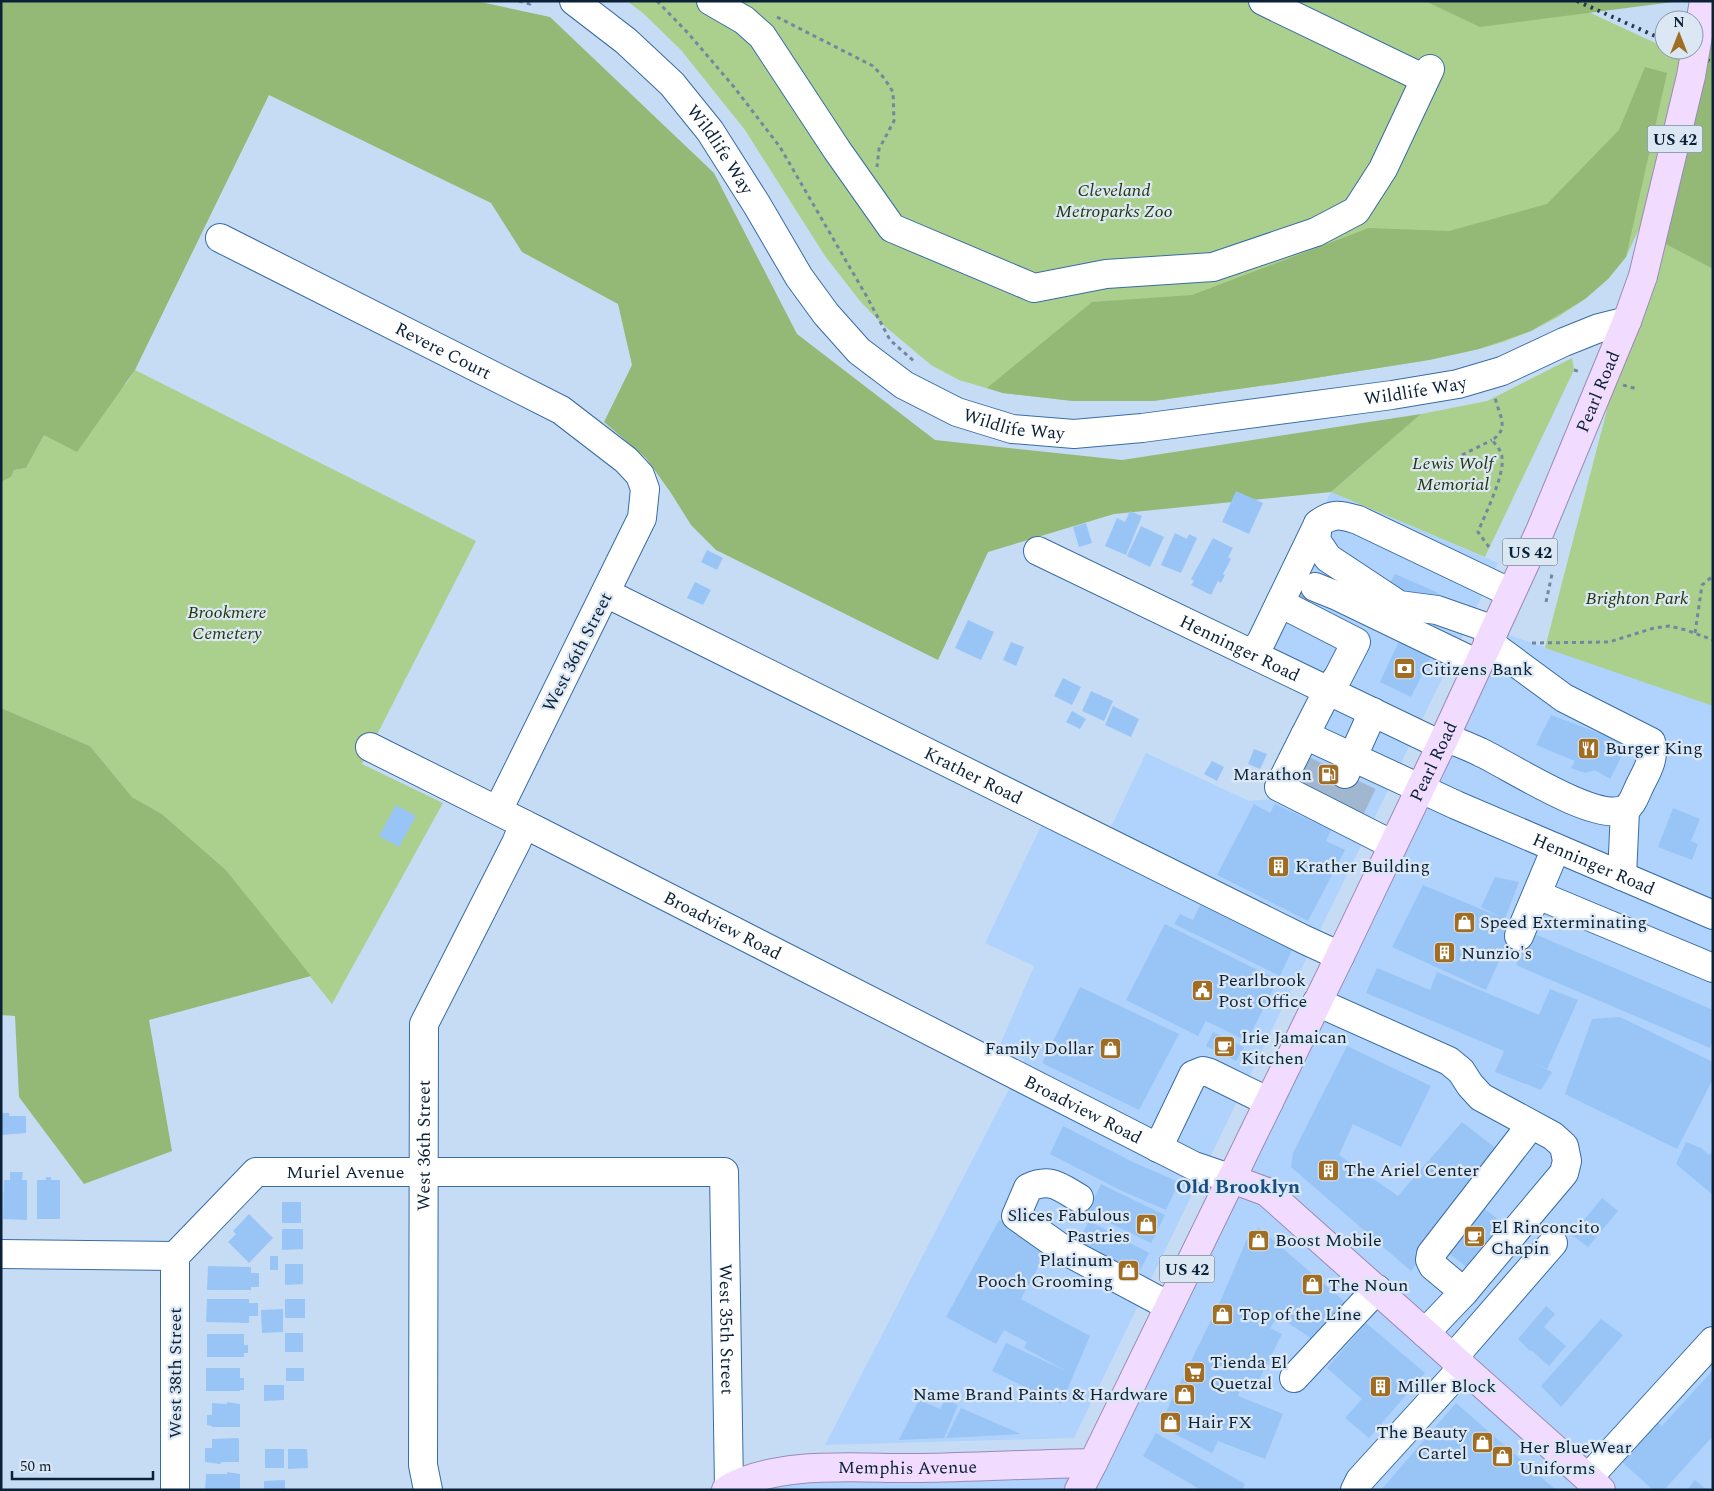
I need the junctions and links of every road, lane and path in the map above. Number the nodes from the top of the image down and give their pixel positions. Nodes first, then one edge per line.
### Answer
1 (519, 1) edge
2 (531, 1) edge
3 (574, 1) edge
4 (711, 1) edge
5 (1263, 1) edge
6 (1704, 1) edge
7 (770, 14) dead end
8 (876, 172) dead end
9 (220, 238) dead end
10 (1627, 321) junction
11 (1497, 405) dead end
12 (1492, 440) junction
13 (1462, 455) dead end
14 (645, 489) joint
15 (1318, 524) junction
16 (1490, 547) dead end
17 (1038, 551) dead end
18 (1552, 574) dead end
19 (1713, 576) edge
20 (1303, 591) junction
21 (606, 593) junction
22 (1511, 593) junction
23 (1546, 602) dead end
24 (1371, 613) junction
25 (1695, 633) junction
26 (1713, 640) edge
27 (1356, 642) junction
28 (1532, 643) dead end
29 (1487, 645) junction
30 (1253, 654) junction
31 (1328, 690) junction
32 (1373, 712) junction
33 (1443, 741) junction
34 (370, 747) dead end
35 (1318, 748) junction
36 (1358, 770) junction
37 (1420, 788) junction
38 (495, 810) junction
39 (1625, 810) junction
40 (524, 824) junction
41 (1393, 845) junction
42 (1556, 848) junction
43 (1622, 876) junction
44 (1550, 900) dead end
45 (1711, 910) edge
46 (1519, 936) dead end
47 (1340, 956) junction
48 (1713, 968) edge
49 (1317, 1002) junction
50 (1269, 1102) junction
51 (1531, 1125) junction
52 (1158, 1148) junction
53 (424, 1172) junction
54 (724, 1172) joint
55 (1232, 1179) junction
56 (1079, 1198) dead end
57 (1553, 1243) dead end
58 (1, 1254) edge
59 (175, 1256) junction
60 (1377, 1289) junction
61 (1464, 1292) junction
62 (1169, 1306) junction
63 (1425, 1332) junction
64 (1713, 1341) edge
65 (1458, 1362) junction
66 (1294, 1378) dead end
67 (1093, 1463) junction
68 (1594, 1484) edge
69 (1358, 1485) edge
70 (727, 1489) edge
71 (175, 1490) edge
72 (428, 1490) edge
73 (1079, 1490) edge

1 - 2 path
3 - 10 street, Wildlife Way
4 - 5 street
6 - 10 main road, Pearl Road / US 42, bridge
7 - 8 path
9 - 14 street, Revere Court
10 - 22 main road, Pearl Road / US 42
11 - 12 path
12 - 13 path
12 - 16 path
14 - 21 street, West 36th Street
15 - 20 street
15 - 22 street
15 - 29 street
17 - 30 street, Henninger Road
18 - 23 path
19 - 25 path
20 - 24 street
20 - 27 street
20 - 30 street
21 - 38 street, West 36th Street
21 - 47 street, Krather Road
22 - 29 main road, Pearl Road / US 42
24 - 27 street
24 - 29 street
25 - 26 path
25 - 28 path
27 - 31 street
29 - 33 main road, Pearl Road / US 42
29 - 39 street
30 - 31 street, Henninger Road
31 - 32 street, Henninger Road
31 - 35 street
32 - 33 street, Henninger Road
32 - 36 street
33 - 37 main road, Pearl Road / US 42
33 - 39 street, Henninger Road
34 - 38 street, Broadview Road
35 - 36 street, Henninger Road
35 - 41 street
36 - 37 street, Henninger Road
37 - 41 main road, Pearl Road / US 42
37 - 42 street, Henninger Road
38 - 40 street, Broadview Road
39 - 43 street
40 - 52 street, Broadview Road
40 - 53 street, West 36th Street
41 - 47 main road, Pearl Road / US 42
42 - 43 street, Henninger Road
42 - 46 street
43 - 45 street, Henninger Road
44 - 48 street
47 - 49 main road, Pearl Road / US 42
49 - 50 main road, Pearl Road / US 42
49 - 51 street
50 - 52 street
50 - 55 main road, Pearl Road / US 42
51 - 61 street
51 - 61 street
52 - 55 street, Broadview Road
53 - 54 street, Muriel Avenue
53 - 59 street, Muriel Avenue
53 - 72 street, West 36th Street
54 - 70 street, West 35th Street
55 - 60 main road, Broadview Road
55 - 62 main road, Pearl Road / US 42
56 - 62 street
57 - 65 street
58 - 59 street
59 - 71 street, West 38th Street
60 - 63 main road, Broadview Road
60 - 66 street
61 - 63 street
62 - 67 main road, Pearl Road / US 42
63 - 65 main road, Broadview Road
64 - 68 street
65 - 68 main road, Broadview Road
65 - 69 street
67 - 70 main road, Memphis Avenue
67 - 73 main road, Pearl Road / US 42

